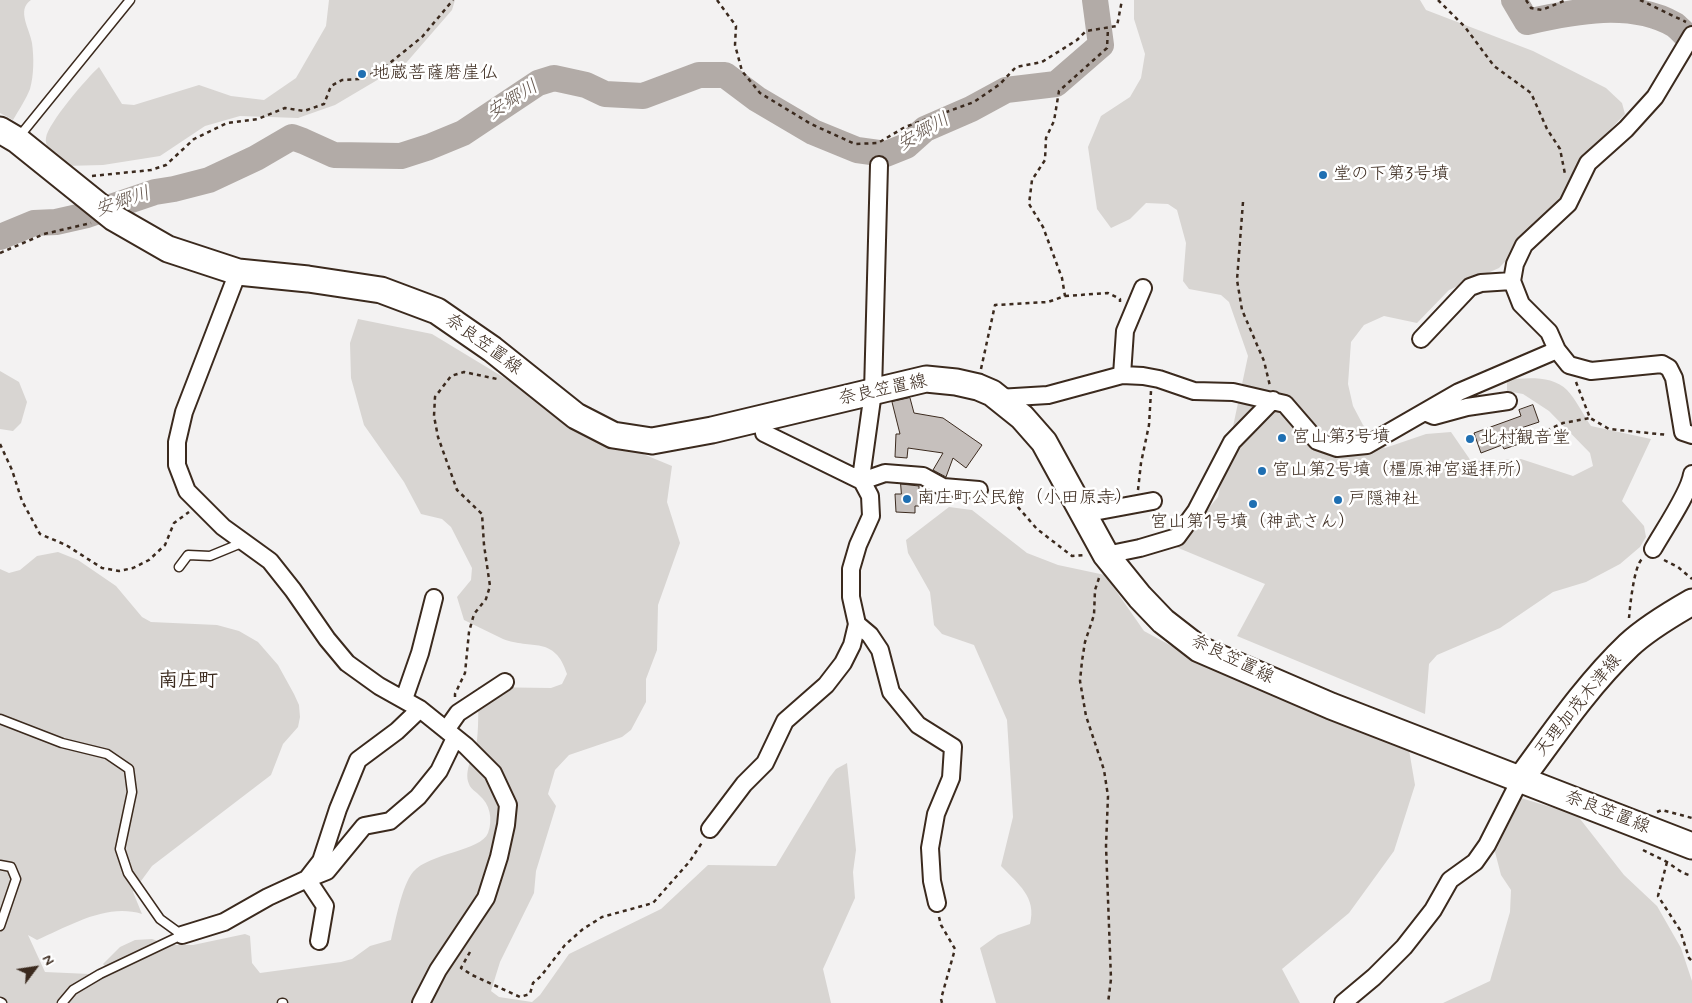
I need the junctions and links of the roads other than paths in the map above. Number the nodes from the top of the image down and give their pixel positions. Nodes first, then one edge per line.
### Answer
1 (130, 0) edge
2 (1692, 35) edge
3 (9, 135) edge
4 (879, 165) dead end
5 (238, 272) junction
6 (1512, 281) junction
7 (1143, 288) dead end
8 (1421, 340) dead end
9 (1557, 350) junction
10 (1122, 375) junction
11 (873, 392) junction
12 (988, 392) junction
13 (1272, 400) junction
14 (1508, 401) dead end
15 (1424, 413) junction
16 (762, 418) junction
17 (1688, 433) edge
18 (1692, 474) edge
19 (862, 481) junction
20 (980, 490) road end
21 (1145, 503) road end
22 (1083, 514) junction
23 (244, 542) junction
24 (1649, 552) road end
25 (1106, 555) junction
26 (179, 567) dead end
27 (434, 598) dead end
28 (1692, 602) edge
29 (857, 624) junction
30 (505, 682) dead end
31 (404, 699) junction
32 (420, 709) junction
33 (0, 719) edge
34 (451, 734) junction
35 (1520, 780) junction
36 (710, 829) road end
37 (1692, 846) edge
38 (0, 865) edge
39 (307, 878) junction
40 (937, 903) road end
41 (0, 926) edge
42 (182, 935) junction
43 (319, 942) dead end
44 (62, 1003) edge
45 (421, 1003) edge
46 (1343, 1003) edge

1 - 3 lane
2 - 6 street
3 - 5 main road, 奈良笠置線
4 - 11 street
5 - 16 main road, 奈良笠置線
5 - 23 street
6 - 8 street
6 - 9 street
7 - 10 street
9 - 15 street
9 - 17 street
10 - 12 street
10 - 13 street
11 - 12 main road, 奈良笠置線
11 - 16 main road, 奈良笠置線
11 - 19 street
12 - 22 main road, 奈良笠置線
13 - 15 street
13 - 25 street
14 - 15 street
16 - 19 street
18 - 24 street
19 - 20 street
19 - 29 street
21 - 22 street
22 - 25 main road, 奈良笠置線
23 - 26 lane
23 - 31 street
25 - 35 main road, 奈良笠置線
27 - 31 street
28 - 35 main road, 天理加茂木津線
29 - 36 street
29 - 40 street
30 - 34 street
31 - 32 street
32 - 34 street
32 - 39 street
33 - 42 lane
34 - 39 street
34 - 45 street
35 - 37 main road, 奈良笠置線
35 - 46 street
38 - 41 lane
39 - 42 street
39 - 43 street
42 - 44 lane

